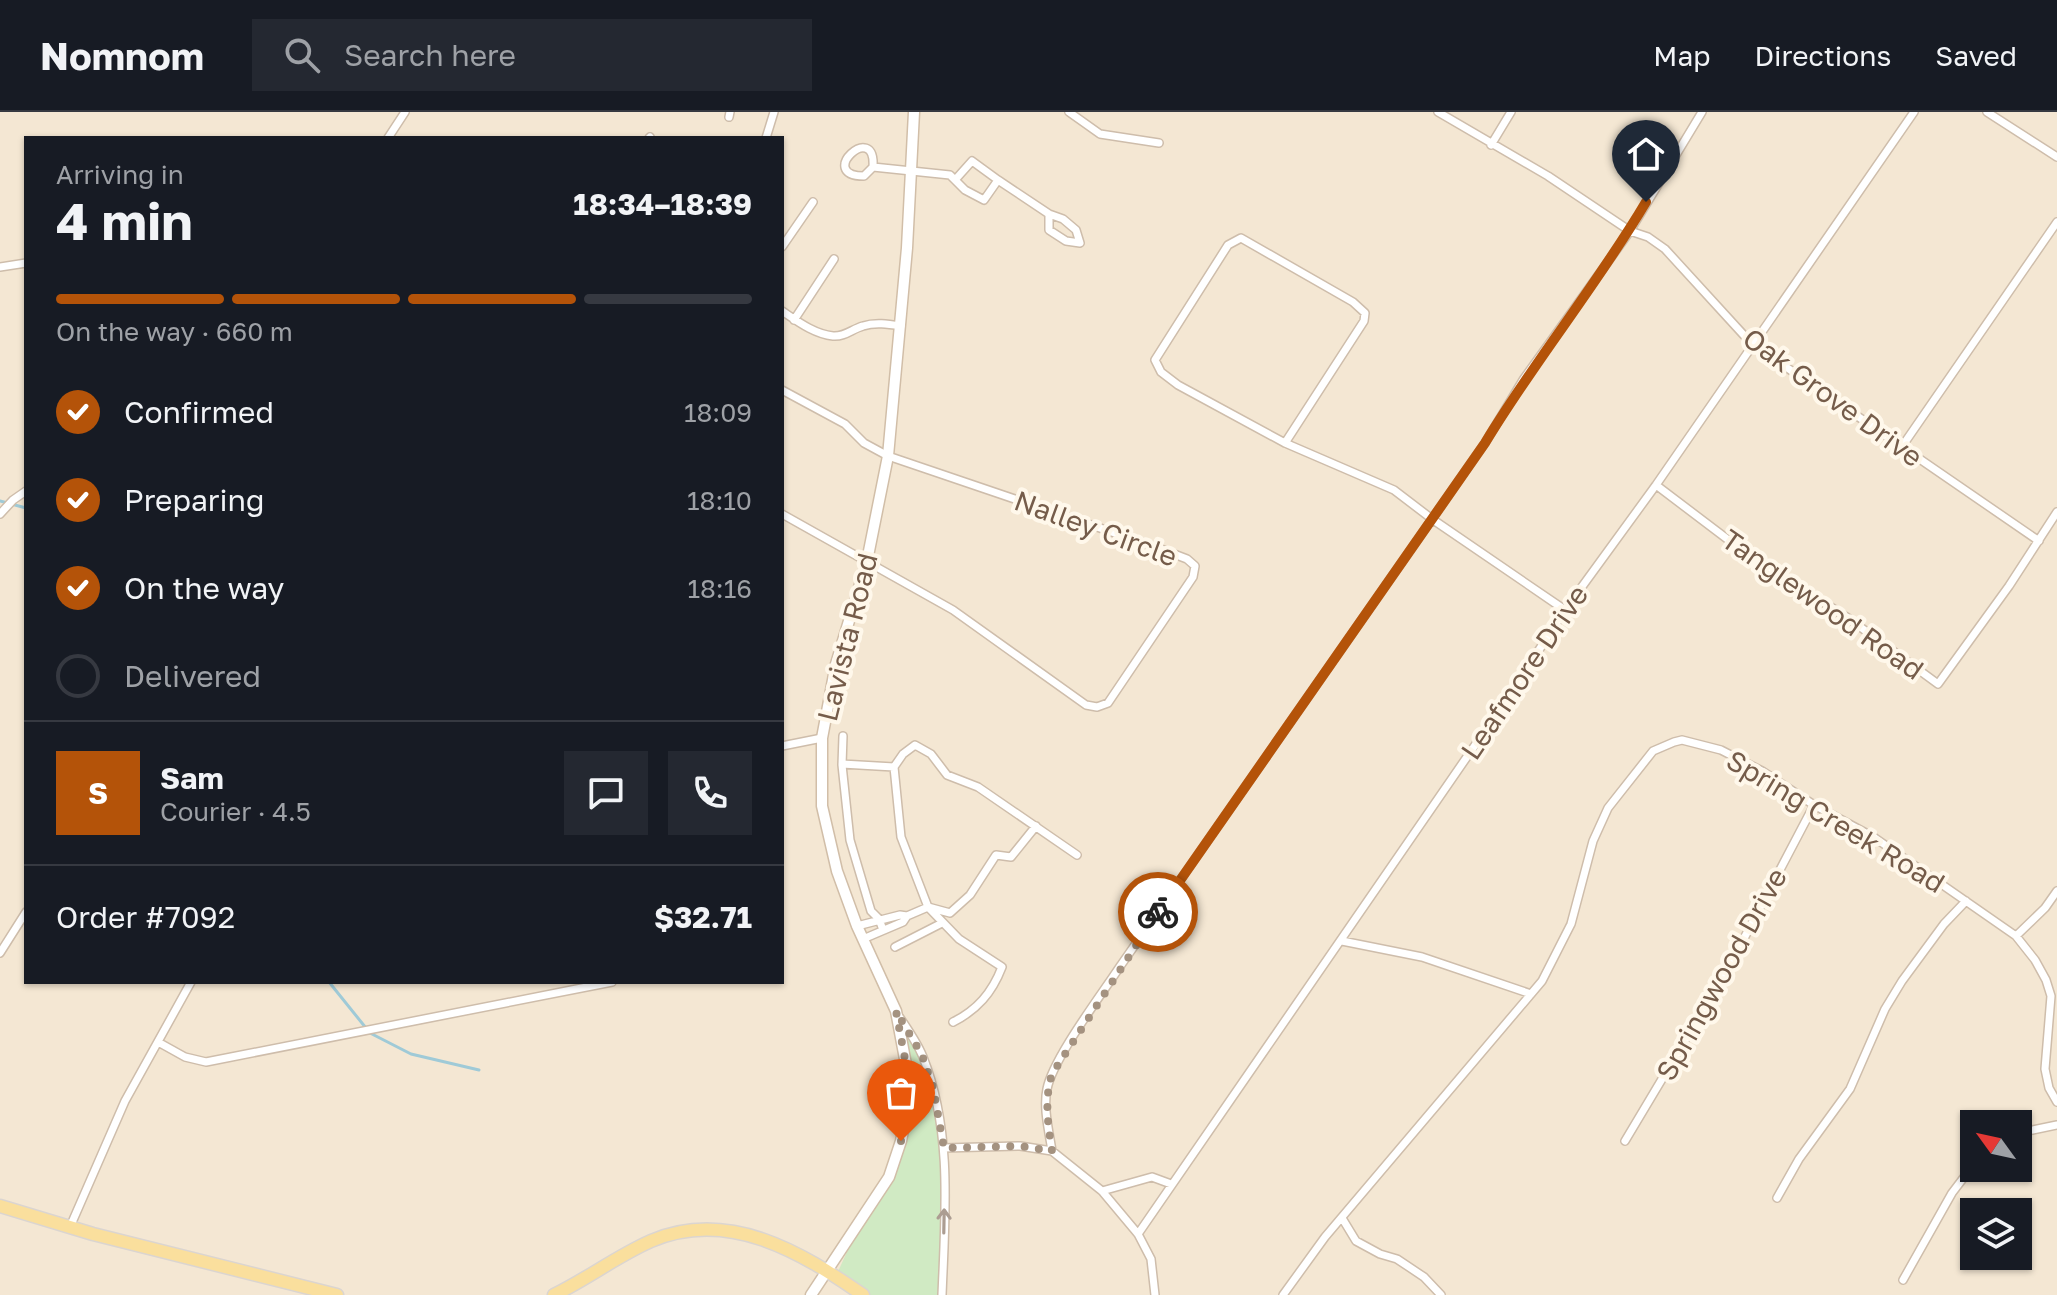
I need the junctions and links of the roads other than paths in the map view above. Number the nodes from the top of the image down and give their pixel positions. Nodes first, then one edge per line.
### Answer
1 (405, 112) edge
2 (774, 112) edge
3 (914, 112) edge
4 (1069, 112) edge
5 (1438, 112) edge
6 (1511, 112) edge
7 (1702, 112) edge
8 (1914, 112) edge
9 (1987, 112) edge
10 (389, 136) edge
11 (767, 136) edge
12 (1159, 143) dead end
13 (1491, 145) junction
14 (2057, 157) edge
15 (873, 167) junction
16 (911, 170) junction
17 (955, 180) junction
18 (998, 180) junction
19 (813, 202) dead end
20 (1049, 214) junction
21 (2057, 222) edge
22 (1630, 231) junction
23 (784, 244) edge
24 (834, 259) dead end
25 (24, 263) edge
26 (0, 267) edge
27 (784, 312) edge
28 (794, 320) junction
29 (901, 326) junction
30 (1751, 343) junction
31 (784, 391) edge
32 (1285, 443) junction
33 (1901, 448) junction
34 (888, 456) junction
35 (1656, 485) junction
36 (24, 492) edge
37 (2057, 512) edge
38 (0, 514) edge
39 (784, 515) edge
40 (1432, 519) junction
41 (2039, 541) junction
42 (867, 561) junction
43 (1565, 610) junction
44 (843, 736) dead end
45 (822, 738) junction
46 (784, 746) edge
47 (842, 764) junction
48 (894, 767) junction
49 (1814, 805) junction
50 (1036, 826) junction
51 (1077, 855) dead end
52 (2057, 891) edge
53 (1966, 901) junction
54 (928, 907) junction
55 (24, 915) edge
56 (907, 916) junction
57 (879, 919) junction
58 (942, 923) junction
59 (857, 926) junction
60 (883, 930) junction
61 (2016, 936) junction
62 (863, 939) junction
63 (1342, 941) junction
64 (895, 947) dead end
65 (0, 953) edge
66 (190, 984) edge
67 (602, 984) edge
68 (1531, 994) junction
69 (896, 1011) junction
70 (953, 1022) dead end
71 (158, 1042) junction
72 (2057, 1102) edge
73 (2057, 1125) edge
74 (2032, 1130) edge
75 (1625, 1141) dead end
76 (944, 1148) junction
77 (1052, 1151) junction
78 (1960, 1182) edge
79 (1171, 1184) junction
80 (1102, 1191) junction
81 (1777, 1198) dead end
82 (0, 1206) edge
83 (1342, 1218) junction
84 (70, 1227) junction
85 (1138, 1234) junction
86 (827, 1271) junction
87 (1903, 1280) dead end
88 (337, 1295) edge
89 (554, 1295) edge
90 (811, 1295) edge
91 (863, 1295) edge
92 (942, 1295) edge
93 (1155, 1295) edge
94 (1283, 1295) edge
95 (1441, 1295) edge

1 - 10 street
2 - 11 street
3 - 16 main road, Lavista Road
4 - 12 street
5 - 13 street, Oak Grove Drive
6 - 13 street
7 - 22 street
8 - 30 street, Leafmore Drive
9 - 14 street
13 - 22 street, Oak Grove Drive
15 - 15 street
15 - 16 street
16 - 17 street
16 - 29 main road, Lavista Road
17 - 18 street
17 - 18 street
18 - 20 street
19 - 23 street
20 - 20 street
21 - 33 street
22 - 30 street, Oak Grove Drive
22 - 40 street
24 - 28 street
25 - 26 street
27 - 28 street
28 - 29 street
29 - 34 main road, Lavista Road
30 - 33 street, Oak Grove Drive
30 - 35 street, Leafmore Drive
31 - 34 street
32 - 32 street
32 - 40 street
33 - 41 street, Oak Grove Drive
34 - 42 main road, Lavista Road
34 - 42 street, Nalley Circle
35 - 41 street, Tanglewood Road
35 - 43 street, Leafmore Drive
36 - 38 street
37 - 41 street, Tanglewood Road
39 - 42 street
40 - 43 street
40 - 77 street
42 - 45 main road, Lavista Road
43 - 63 street, Leafmore Drive
44 - 47 street
45 - 46 street
45 - 59 main road, Lavista Road
47 - 48 street
47 - 57 street
48 - 50 street
48 - 54 street
49 - 53 street, Spring Creek Road
49 - 68 street, Spring Creek Road
49 - 75 street, Springwood Drive
50 - 51 street
50 - 54 street
52 - 61 street
53 - 61 street, Spring Creek Road
53 - 81 street
54 - 56 street
54 - 58 street
55 - 65 street
56 - 57 street
56 - 60 street
57 - 59 street
57 - 60 street
58 - 64 street
58 - 70 street
59 - 62 main road, Lavista Road
60 - 62 street
61 - 72 street, Spring Creek Road
62 - 69 main road, Lavista Road
63 - 68 street
63 - 79 street, Leafmore Drive
66 - 71 street
67 - 71 street
68 - 83 street, Spring Creek Road
69 - 76 street
69 - 86 main road, Lavista Road
71 - 84 street
73 - 74 street
76 - 77 street
92 -> 76 street
77 - 80 street
78 - 87 street
79 - 80 street
79 - 85 street, Leafmore Drive
80 - 85 street
82 - 84 main road
83 - 94 street, Spring Creek Road
83 - 95 street
84 - 88 main road
85 - 93 street
86 - 89 main road
86 - 90 main road, Lavista Road
86 - 91 main road

